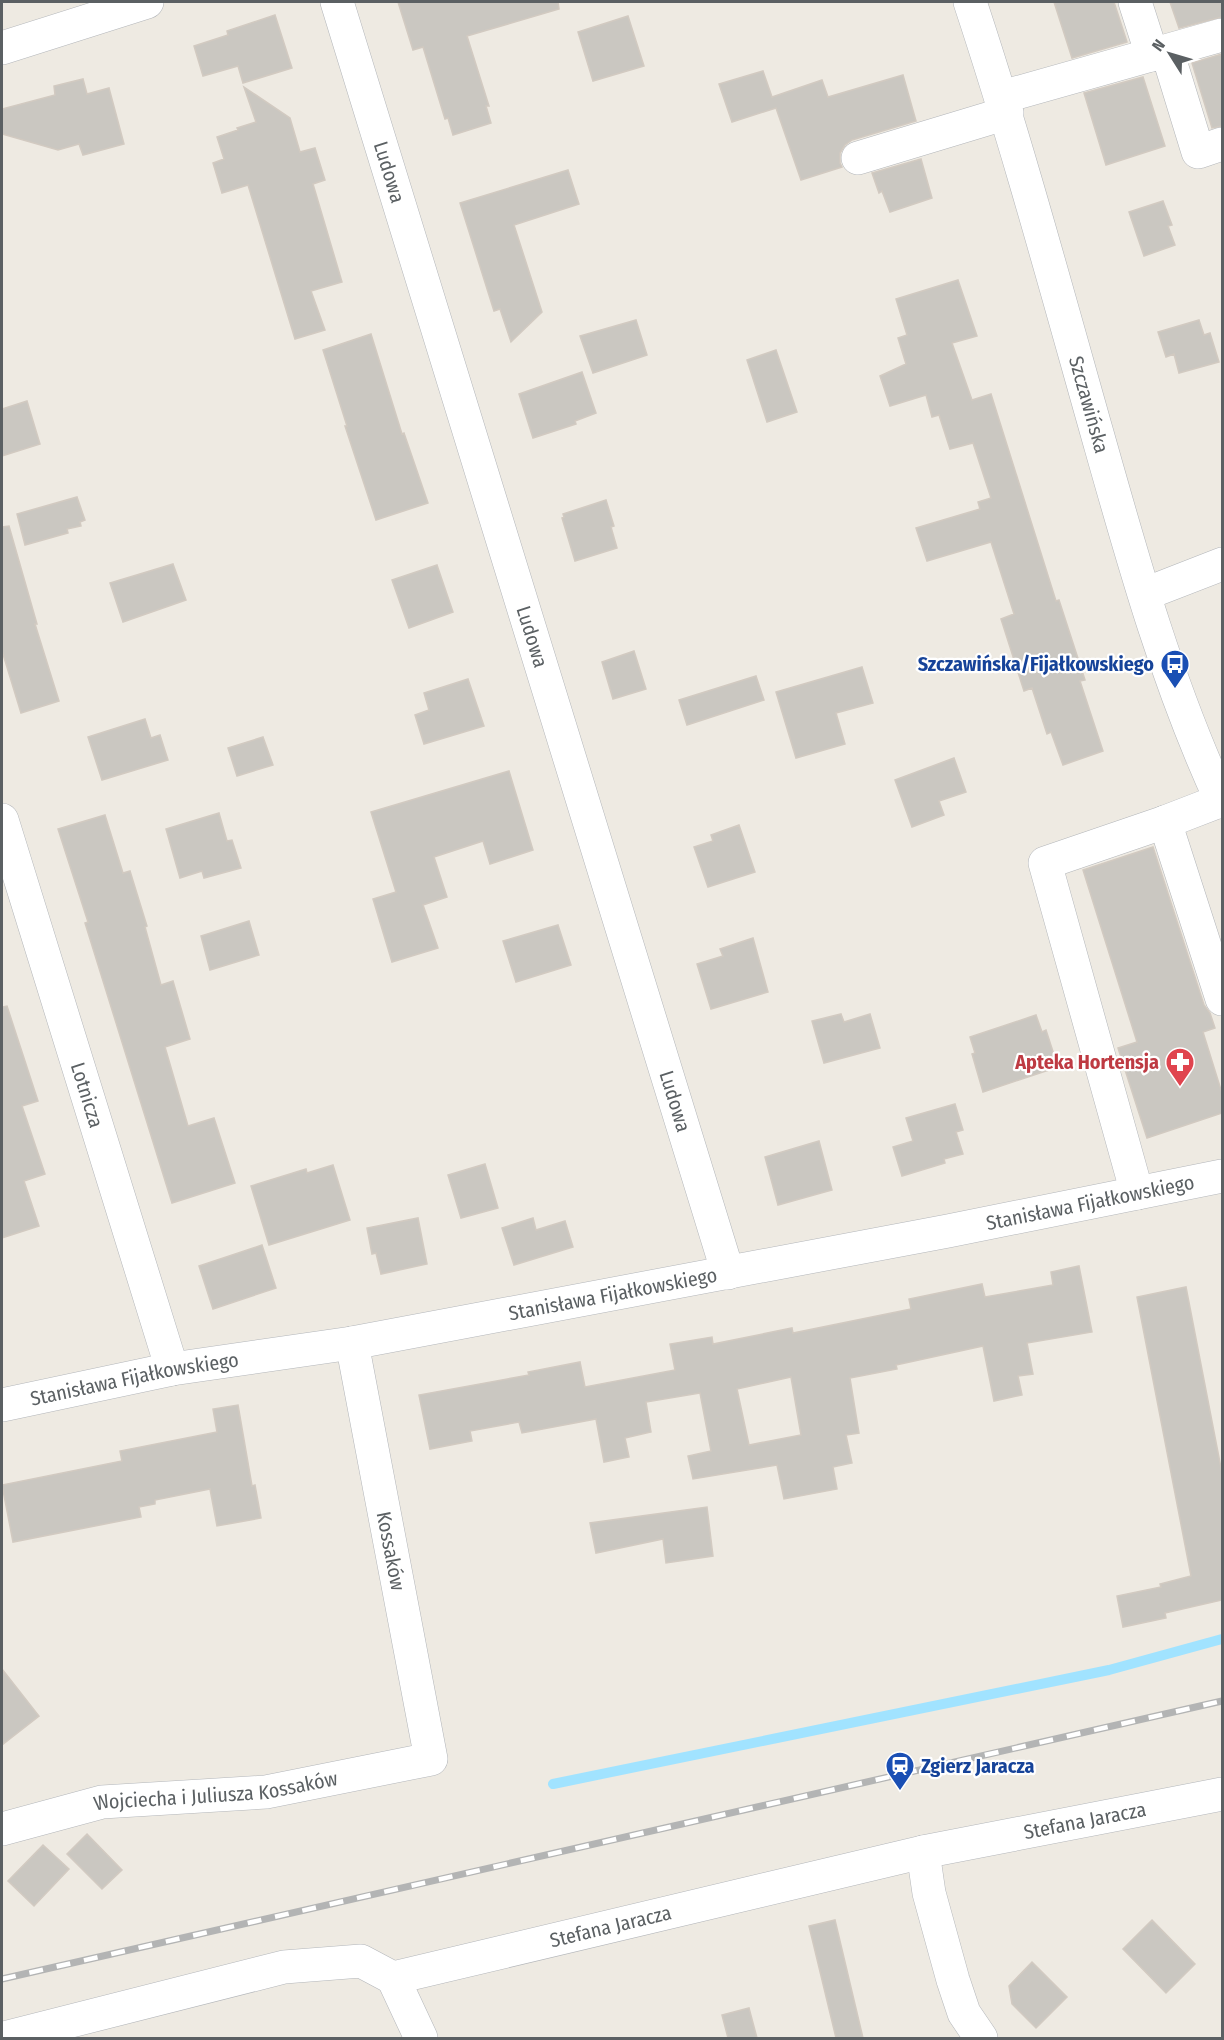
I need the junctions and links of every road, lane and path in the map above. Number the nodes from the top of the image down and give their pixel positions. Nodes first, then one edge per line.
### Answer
1 (147, 2) edge
2 (337, 2) edge
3 (970, 2) edge
4 (1135, 2) edge
5 (1222, 35) edge
6 (2, 48) edge
7 (1159, 53) junction
8 (1004, 106) junction
9 (1222, 144) edge
10 (858, 159) dead end
11 (1222, 564) edge
12 (1145, 594) junction
13 (1222, 801) edge
14 (2, 820) edge
15 (1166, 822) junction
16 (1222, 999) edge
17 (1222, 1176) edge
18 (1137, 1193) junction
19 (729, 1273) junction
20 (352, 1343) junction
21 (172, 1369) junction
22 (2, 1405) edge
23 (431, 1759) joint
24 (1222, 1794) edge
25 (2, 1830) edge
26 (923, 1852) junction
27 (393, 1978) junction
28 (61, 2032) edge
29 (4, 2038) edge
30 (421, 2038) edge
31 (981, 2038) edge

1 - 6 street
2 - 19 street, Ludowa
3 - 8 street, Szczawińska
4 - 7 street
5 - 7 street
7 - 8 street
7 - 9 street
8 - 10 street
8 - 12 street, Szczawińska
11 - 12 street
12 - 13 street, Szczawińska
13 - 15 street
14 - 21 street, Lotnicza
15 - 16 street
15 - 18 street
17 - 18 street, Stanisława Fijałkowskiego
18 - 19 street, Stanisława Fijałkowskiego
19 - 20 street, Stanisława Fijałkowskiego
20 - 21 street, Stanisława Fijałkowskiego
20 - 23 street, Kossaków
21 - 22 street, Stanisława Fijałkowskiego
23 - 25 street, Wojciecha i Juliusza Kossaków
24 - 26 street, Stefana Jaracza
26 - 27 street, Stefana Jaracza
26 - 31 street
27 - 28 street
27 - 30 street
28 - 29 street

